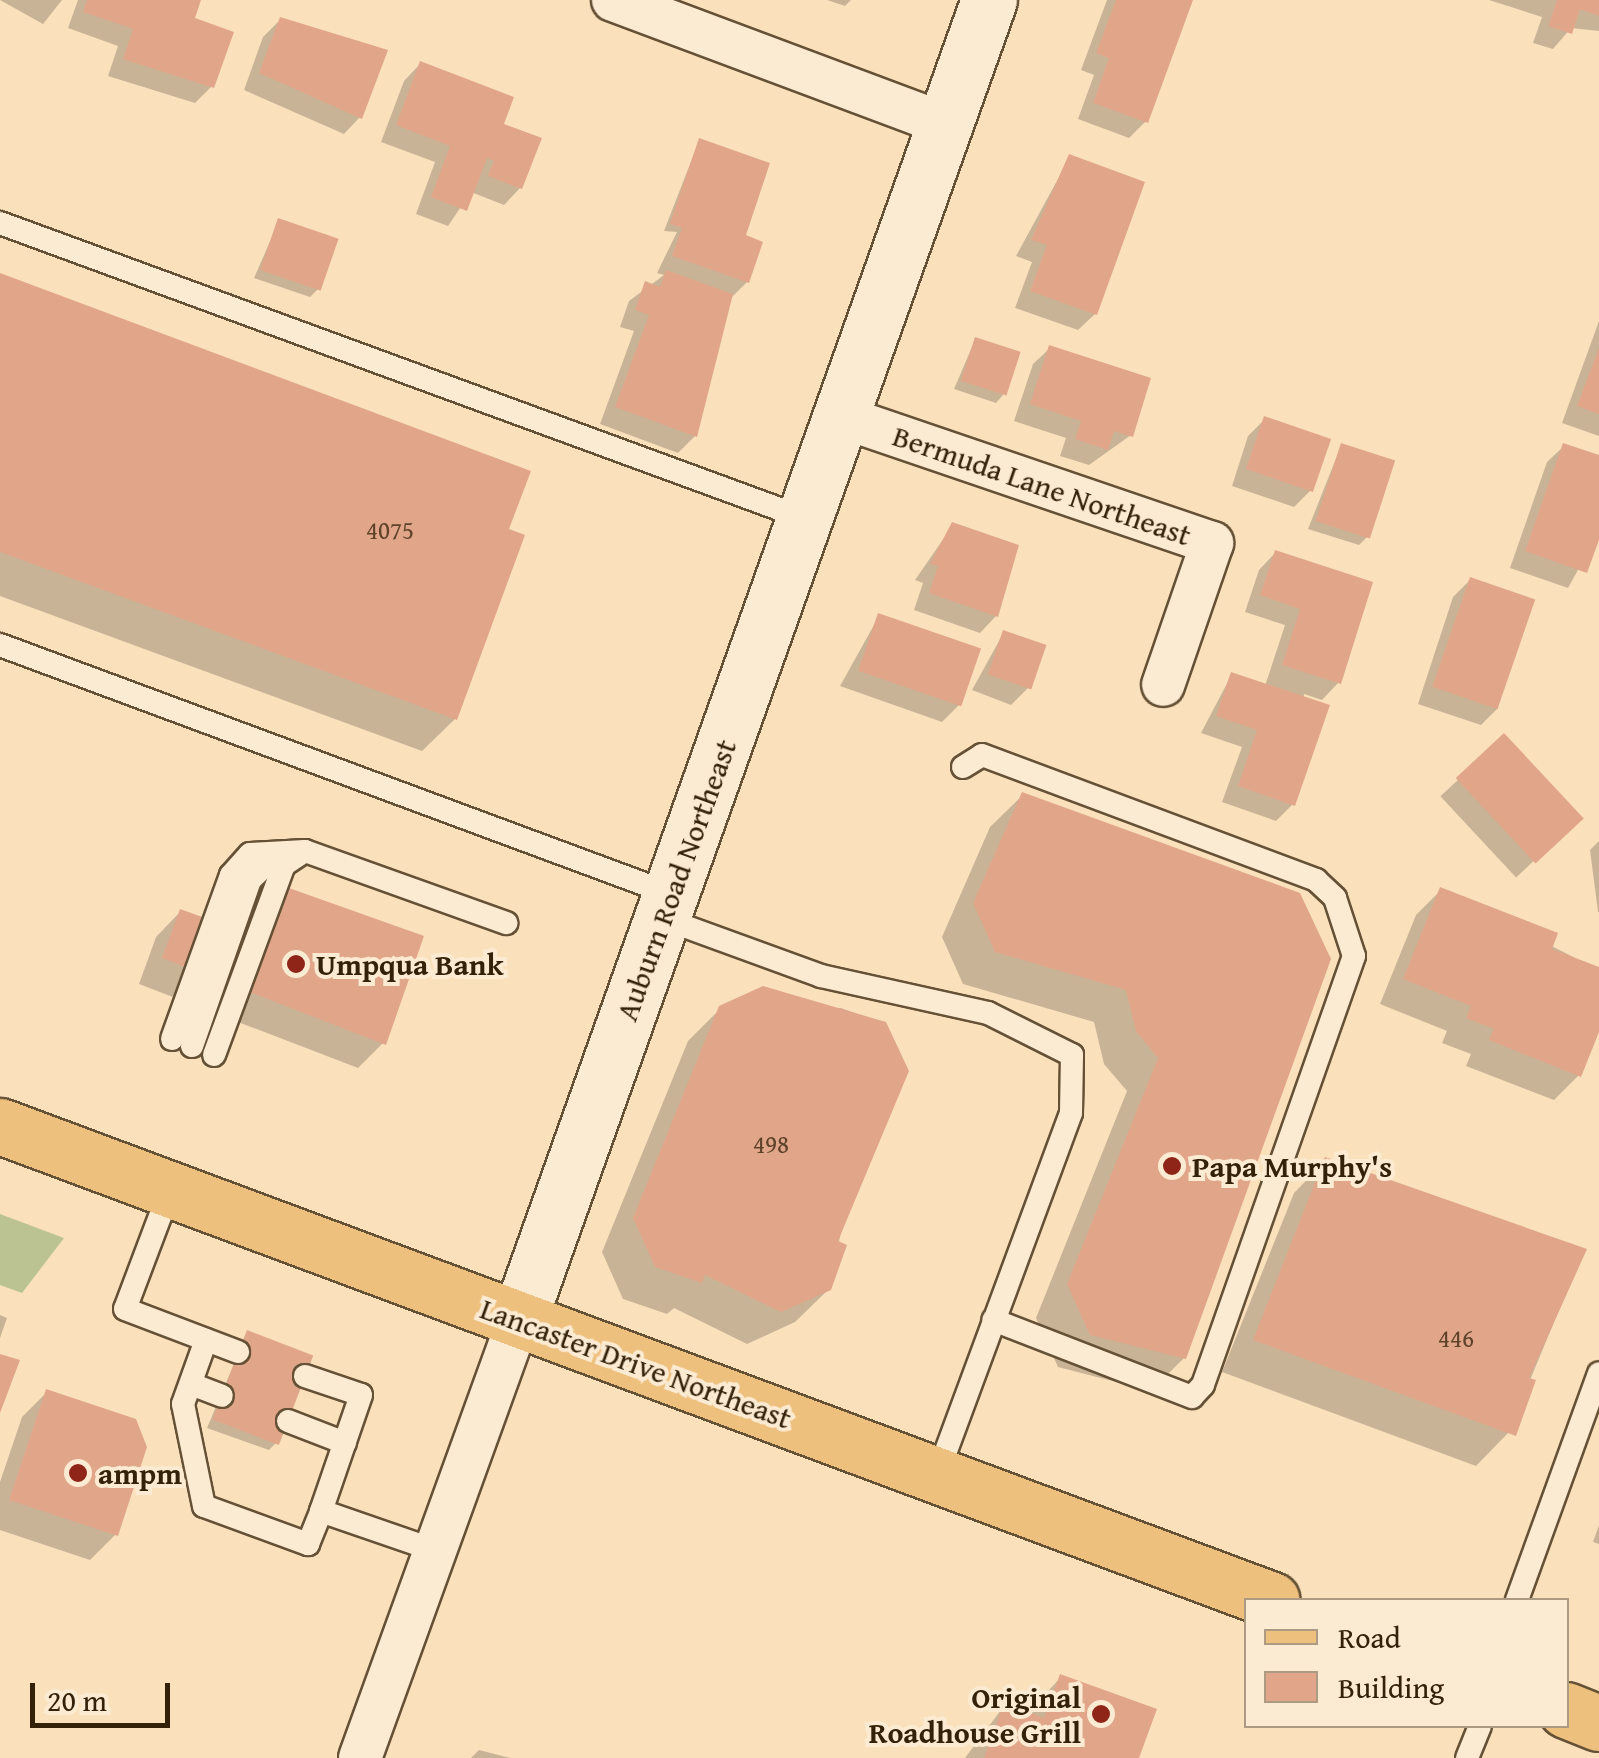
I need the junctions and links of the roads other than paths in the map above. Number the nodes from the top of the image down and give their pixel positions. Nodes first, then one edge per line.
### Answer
1 (613, 0) edge
2 (989, 0) edge
3 (945, 124) junction
4 (0, 223) edge
5 (842, 417) junction
6 (806, 518) junction
7 (0, 645) edge
8 (1163, 685) dead end
9 (964, 767) dead end
10 (304, 851) junction
11 (667, 906) junction
12 (506, 923) dead end
13 (182, 1043) dead end
14 (214, 1055) dead end
15 (0, 1126) edge
16 (170, 1190) junction
17 (518, 1319) junction
18 (993, 1320) junction
19 (206, 1340) junction
20 (238, 1352) dead end
21 (1599, 1373) edge
22 (304, 1376) dead end
23 (191, 1384) junction
24 (222, 1396) dead end
25 (288, 1421) dead end
26 (345, 1443) junction
27 (937, 1476) junction
28 (320, 1511) junction
29 (434, 1550) junction
30 (1267, 1598) edge
31 (1519, 1598) edge
32 (1569, 1711) edge
33 (1599, 1722) edge
34 (1479, 1728) edge
35 (360, 1758) edge
36 (1468, 1758) edge

1 - 3 street
2 - 3 street, Auburn Road Northeast
3 - 5 street, Auburn Road Northeast
4 - 6 lane
5 - 6 street, Auburn Road Northeast
5 - 8 street, Bermuda Lane Northeast
6 - 11 street, Auburn Road Northeast
7 - 11 lane
9 - 18 lane
10 - 12 lane
10 - 13 lane
10 - 14 lane
11 - 17 street, Auburn Road Northeast
11 - 18 lane
15 - 16 main road, Lancaster Drive Northeast
16 - 17 main road, Lancaster Drive Northeast
16 - 19 lane
17 - 27 main road, Lancaster Drive Northeast
17 - 29 street, Auburn Road Northeast
18 - 27 lane
19 - 20 lane
19 - 23 lane
21 - 31 lane
22 - 26 lane
23 - 24 lane
23 - 28 lane
25 - 26 lane
26 - 28 lane
27 - 30 main road, Lancaster Drive Northeast
28 - 29 lane
29 - 35 street, Auburn Road Northeast
32 - 33 main road
34 - 36 lane

